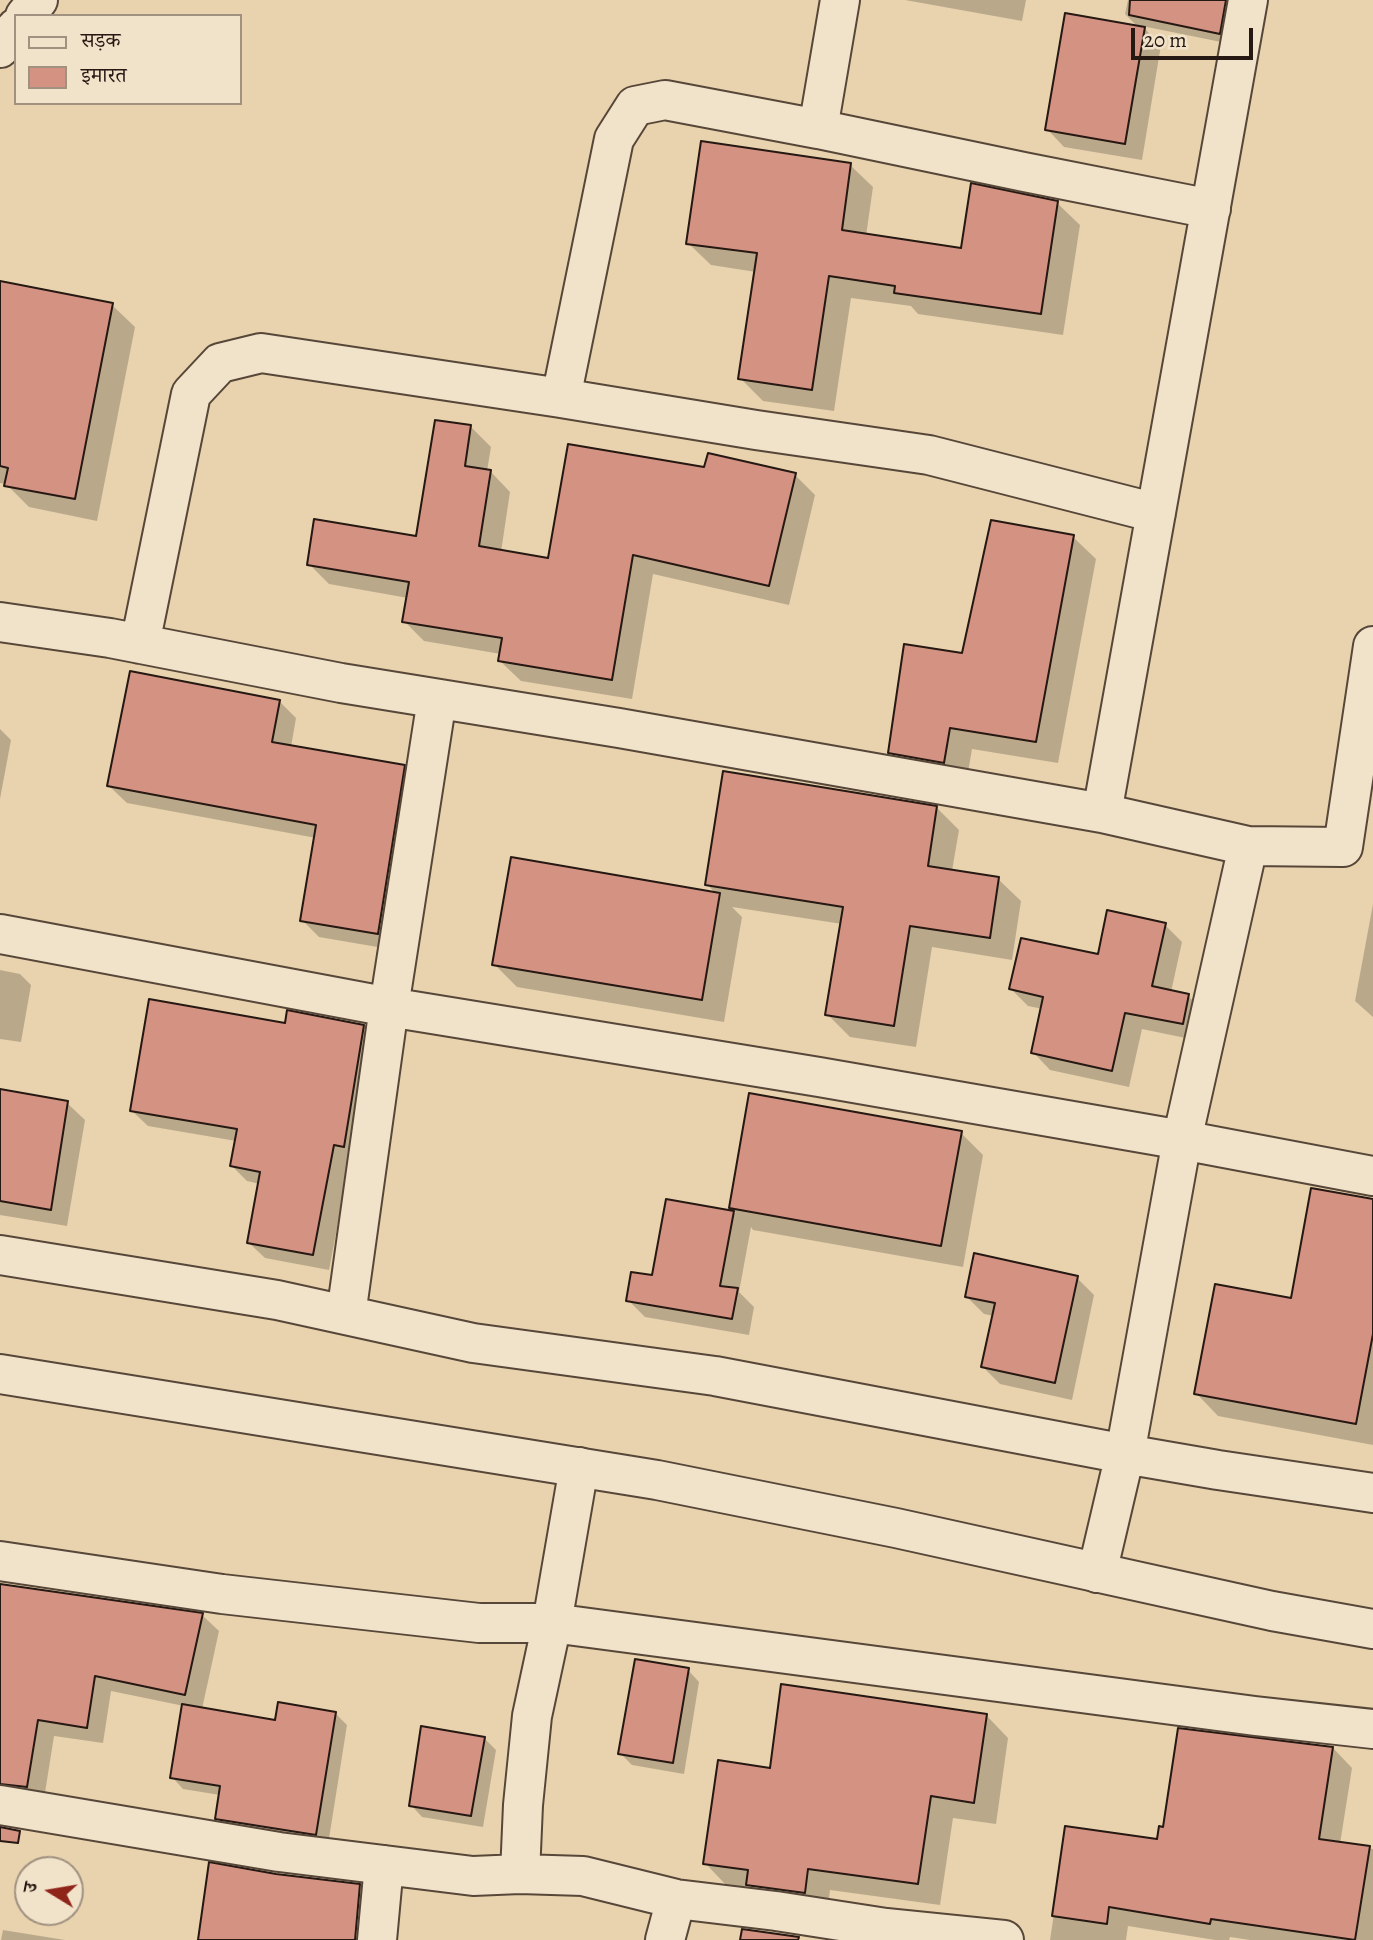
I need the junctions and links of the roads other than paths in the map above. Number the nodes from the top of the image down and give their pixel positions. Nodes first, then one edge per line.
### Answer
1 (840, 0) edge
2 (1248, 0) edge
3 (14, 30) edge
4 (0, 48) edge
5 (818, 129) junction
6 (1211, 209) junction
7 (561, 398) junction
8 (1156, 513) junction
9 (0, 622) edge
10 (140, 644) junction
11 (1373, 646) edge
12 (437, 699) junction
13 (1102, 813) junction
14 (1248, 846) junction
15 (1358, 850) edge
16 (0, 934) edge
17 (389, 1007) junction
18 (1181, 1140) junction
19 (1373, 1176) edge
20 (0, 1255) edge
21 (346, 1315) junction
22 (0, 1374) edge
23 (1125, 1454) junction
24 (579, 1467) junction
25 (1373, 1493) edge
26 (0, 1561) edge
27 (1097, 1573) junction
28 (552, 1623) junction
29 (1373, 1629) edge
30 (1373, 1729) edge
31 (0, 1805) edge
32 (384, 1865) junction
33 (520, 1874) junction
34 (676, 1899) junction
35 (377, 1940) edge
36 (665, 1940) edge
37 (1004, 1940) edge

1 - 5 street
2 - 6 street
3 - 4 street
5 - 6 street
5 - 7 street
6 - 8 street
7 - 8 street
7 - 10 street
8 - 13 street
9 - 10 street
10 - 12 street
11 - 15 street
12 - 13 street
12 - 17 street
13 - 14 street
14 - 15 street
14 - 18 street
16 - 17 street
17 - 18 street
17 - 21 street
18 - 19 street
18 - 23 street
20 - 21 street
21 - 23 street
22 - 24 street
23 - 25 street
23 - 27 street
24 - 27 street
24 - 28 street
26 - 28 street
27 - 29 street
28 - 30 street
28 - 33 street
31 - 32 street
32 - 33 street
32 - 35 street
33 - 34 street
34 - 36 street
34 - 37 street

